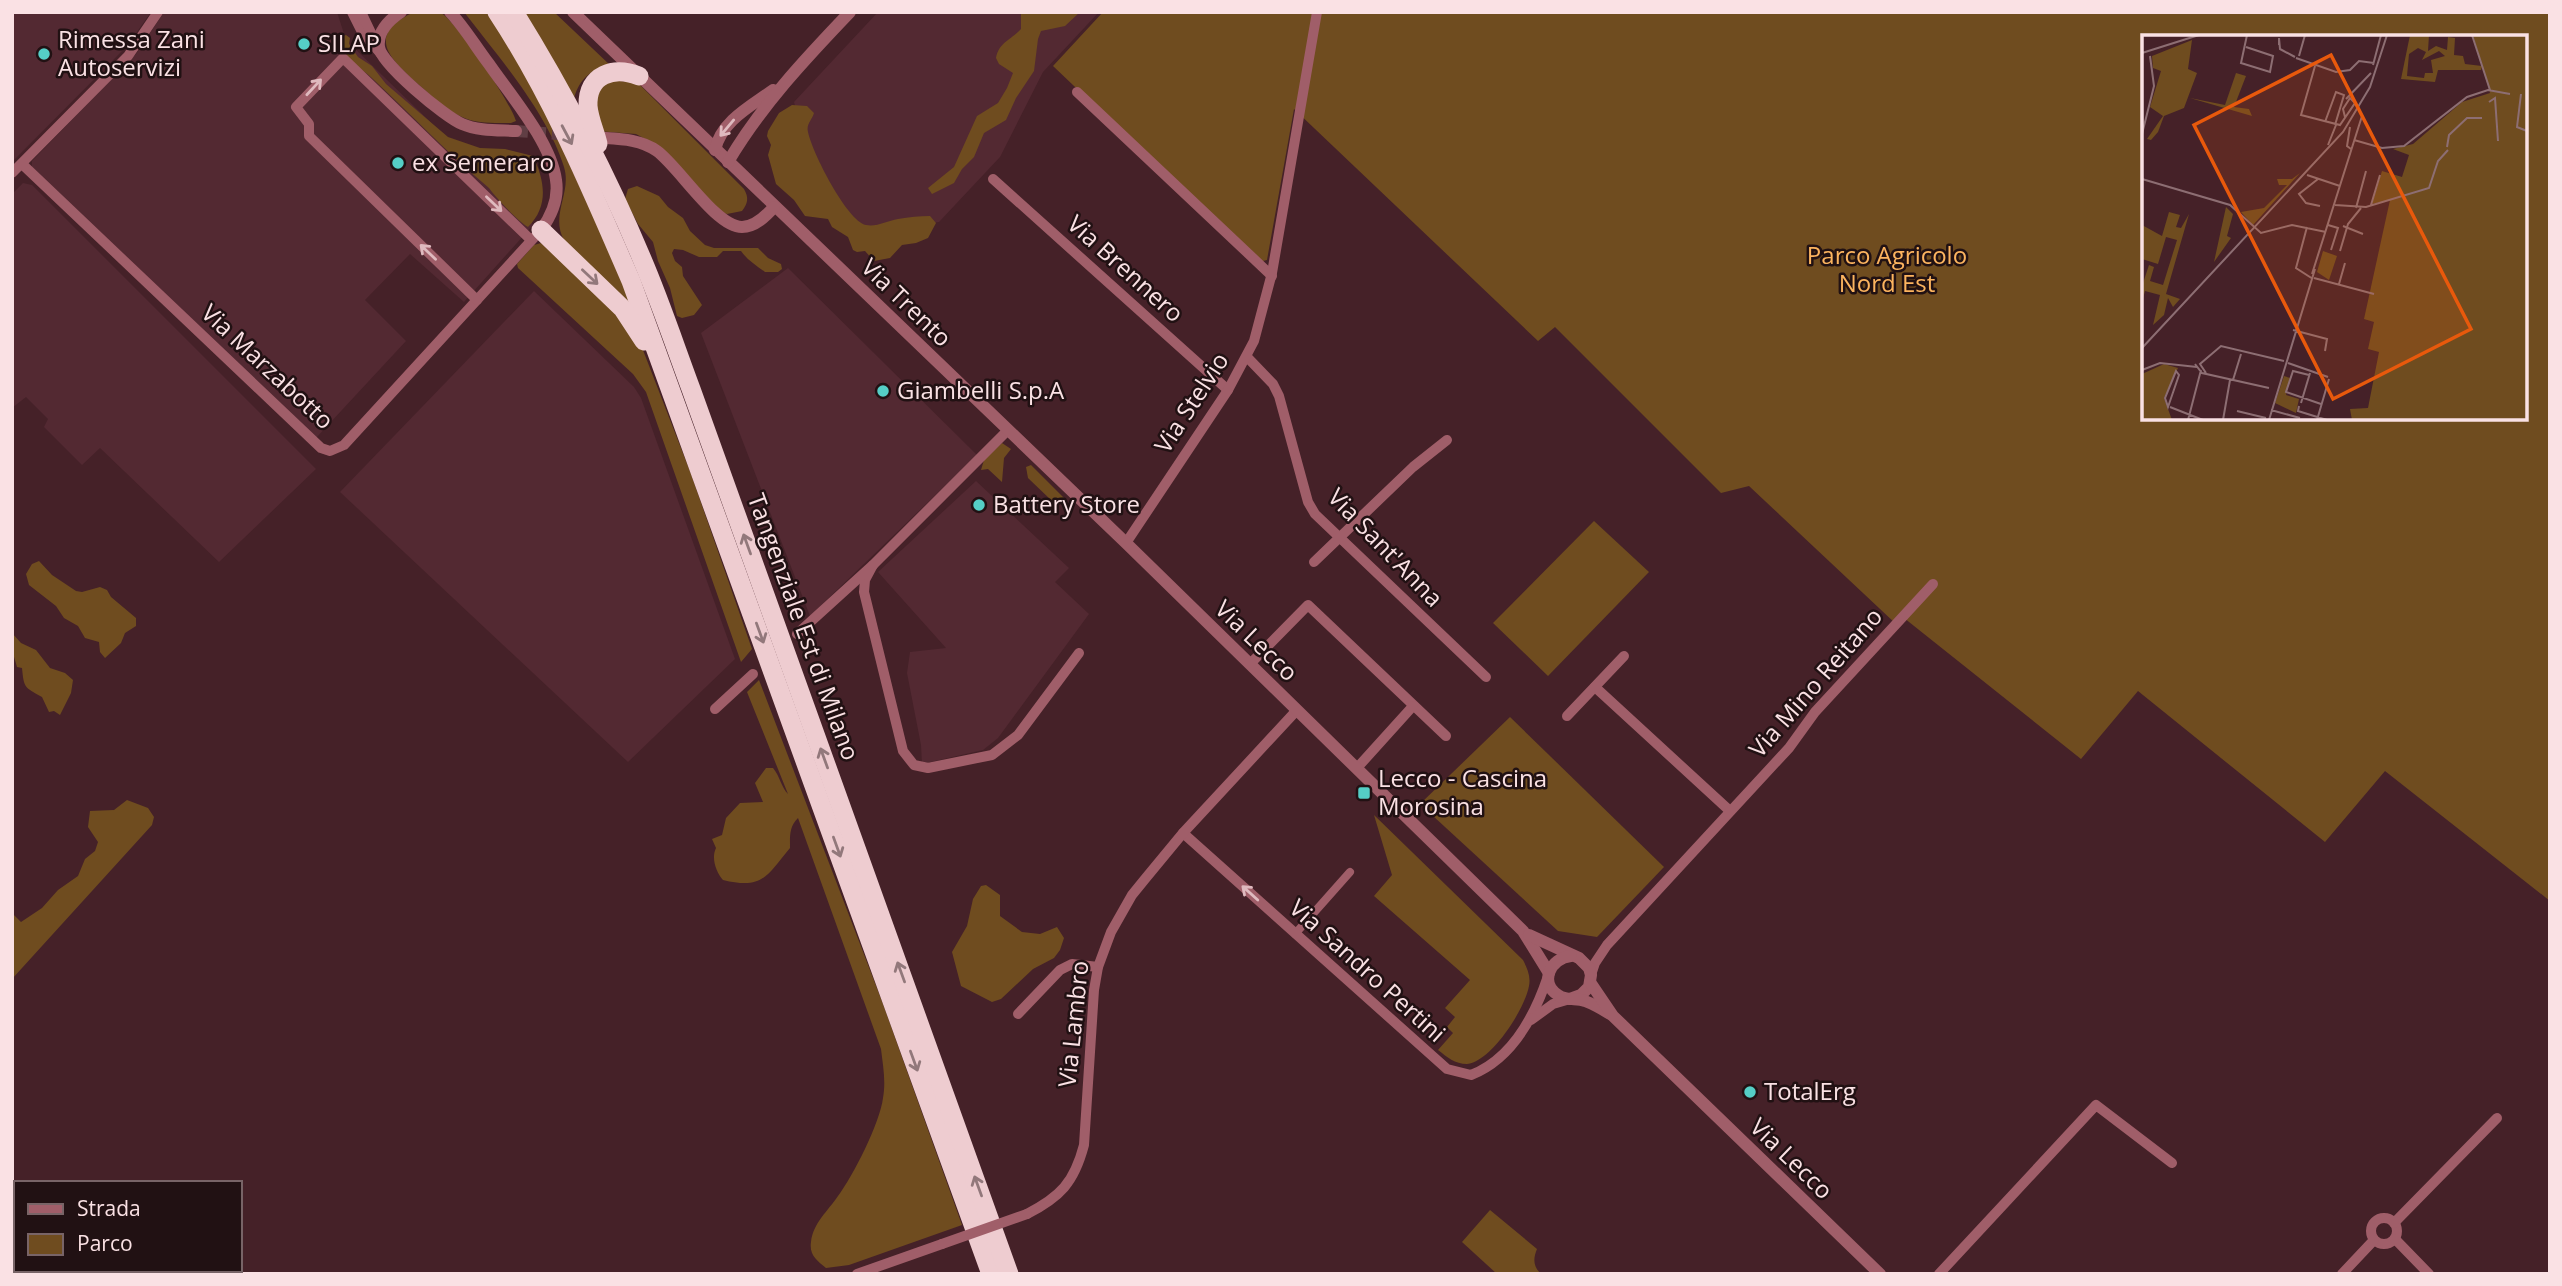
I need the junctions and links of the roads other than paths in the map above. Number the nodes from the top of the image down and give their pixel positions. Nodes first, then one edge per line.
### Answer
1 (158, 12) edge
2 (352, 12) edge
3 (361, 12) edge
4 (401, 12) edge
5 (450, 12) edge
6 (497, 12) edge
7 (514, 12) edge
8 (573, 12) edge
9 (850, 12) edge
10 (1317, 12) edge
11 (380, 36) junction
12 (382, 54) junction
13 (639, 76) junction
14 (785, 82) junction
15 (1077, 93) dead end
16 (516, 131) tunnel mouth
17 (605, 138) dead end
18 (715, 150) junction
19 (729, 162) junction
20 (22, 164) junction
21 (12, 173) edge
22 (993, 179) dead end
23 (616, 202) junction
24 (774, 207) junction
25 (536, 235) junction
26 (1272, 276) junction
27 (477, 300) junction
28 (1247, 357) junction
29 (1228, 390) junction
30 (1008, 430) junction
31 (1447, 440) dead end
32 (695, 454) junction
33 (1338, 537) junction
34 (1126, 543) junction
35 (1314, 562) dead end
36 (873, 565) junction
37 (1933, 584) dead end
38 (797, 634) dead end
39 (1079, 653) dead end
40 (1624, 656) dead end
41 (1250, 664) junction
42 (753, 674) dead end
43 (1486, 677) dead end
44 (1595, 687) junction
45 (1413, 706) junction
46 (715, 709) dead end
47 (1297, 710) junction
48 (1567, 716) dead end
49 (1446, 736) dead end
50 (1357, 768) junction
51 (1730, 811) junction
52 (1183, 833) junction
53 (1350, 872) dead end
54 (1523, 931) junction
55 (1295, 934) junction
56 (1607, 945) junction
57 (1575, 957) junction
58 (1098, 967) junction
59 (1548, 974) junction
60 (1590, 978) junction
61 (1570, 999) junction
62 (1018, 1014) dead end
63 (1613, 1016) junction
64 (1527, 1024) junction
65 (2497, 1118) dead end
66 (2172, 1163) dead end
67 (2394, 1223) junction
68 (2395, 1239) junction
69 (2374, 1240) junction
70 (857, 1274) edge
71 (991, 1274) edge
72 (1010, 1274) edge
73 (1880, 1274) edge
74 (1939, 1274) edge
75 (2342, 1274) edge
76 (2429, 1274) edge

1 - 20 street
2 - 12 street
3 - 11 street
4 - 11 street
5 - 25 street
6 -> 32 highway, Tangenziale Est di Milano
7 - 23 highway, Tangenziale Est di Milano
8 - 13 street, Via Trento
9 - 14 street
10 - 26 street, Via Stelvio
11 - 12 street
12 - 16 street
13 - 18 street, Via Trento
13 - 23 highway
14 -> 18 street
14 - 19 street
15 - 26 street
17 - 24 street
18 - 19 street, Via Trento
19 - 24 street, Via Trento
20 - 21 street
20 - 27 street, Via Marzabotto
22 - 29 street, Via Brennero
72 -> 23 highway, Tangenziale Est di Milano
24 - 30 street, Via Trento
25 - 27 street, Via Marzabotto
27 -> 25 street
25 -> 32 highway
26 - 28 street, Via Stelvio
28 - 29 street, Via Stelvio
28 - 33 street, Via Sant'Anna
29 - 34 street, Via Stelvio
30 - 34 street, Via Trento
30 - 36 street
31 - 33 street
32 -> 71 highway, Tangenziale Est di Milano
33 - 35 street
33 - 43 street, Via Sant'Anna
34 - 41 street, Via Lecco
36 - 38 street
36 - 39 street
37 - 51 street, Via Mino Reitano
40 - 44 street
41 - 45 street
41 - 47 street, Via Lecco
42 - 46 street
44 - 48 street
44 - 51 street
45 - 49 street
45 - 50 street
47 - 50 street, Via Lecco
47 - 52 street, Via Lambro
50 - 54 street, Via Lecco
51 - 56 street, Via Mino Reitano
55 -> 52 street, Via Sandro Pertini
52 - 58 street, Via Lambro
53 - 55 street
54 - 57 street, Via Lecco
54 - 59 street, Via Lecco
55 - 64 street, Via Sandro Pertini
56 - 57 street, Via Mino Reitano
56 - 60 street, Via Mino Reitano
57 - 59 street
57 - 60 street, Via Lecco
58 - 62 street
58 - 70 street, Via Lambro, bridge
59 - 61 street, Via Lecco
59 - 64 street
60 - 61 street
60 - 63 street, Via Lecco
61 - 63 street, Via Lecco
61 - 64 street
63 - 73 street, Via Lecco
65 - 67 street
66 - 74 street
67 - 68 street
67 - 69 street
68 - 69 street
68 - 76 street
69 - 75 street

